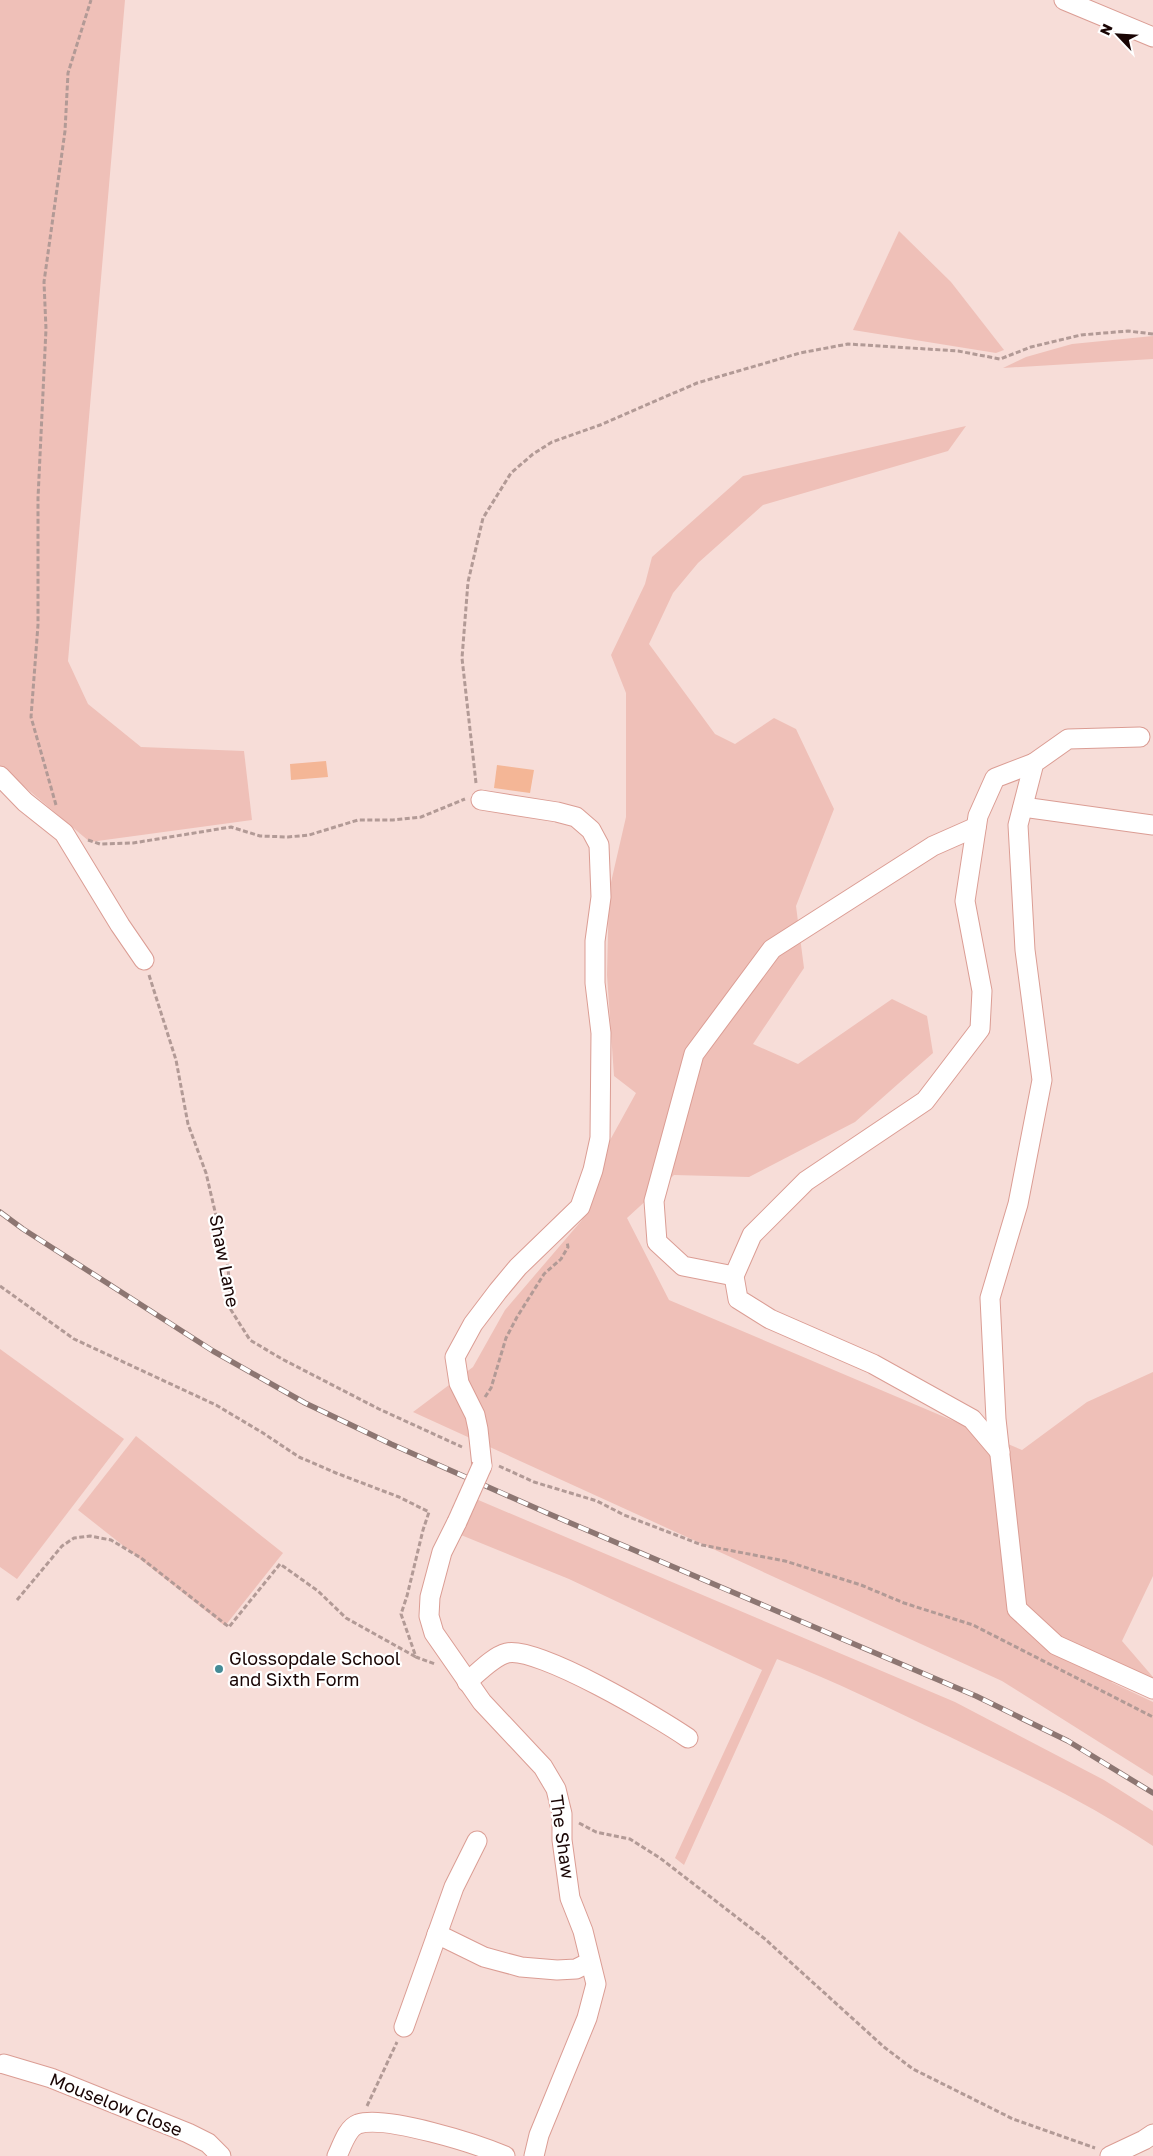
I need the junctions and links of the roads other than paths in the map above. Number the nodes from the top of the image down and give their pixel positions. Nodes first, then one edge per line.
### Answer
1 (1064, 0) edge
2 (1153, 37) edge
3 (1140, 737) dead end
4 (1034, 763) junction
5 (0, 776) edge
6 (482, 800) road end
7 (1023, 807) junction
8 (1153, 825) edge
9 (976, 826) junction
10 (144, 960) road end
11 (734, 1276) junction
12 (1000, 1452) junction
13 (464, 1678) junction
14 (1153, 1689) edge
15 (688, 1738) dead end
16 (477, 1842) dead end
17 (437, 1934) junction
18 (590, 1962) junction
19 (404, 2027) road end
20 (4, 2064) dead end
21 (1153, 2134) edge
22 (1111, 2155) edge
23 (221, 2156) edge
24 (337, 2156) edge
25 (505, 2156) edge
26 (534, 2156) edge

1 - 2 street
3 - 4 street
4 - 7 street
4 - 9 street
5 - 10 street
6 - 13 street, The Shaw, bridge
7 - 8 street
7 - 12 street
9 - 11 street
9 - 11 street
11 - 12 street
12 - 14 street
13 - 15 street
13 - 18 street, The Shaw
16 - 17 street
17 - 18 street
17 - 19 street
18 - 26 street, The Shaw
20 - 23 street, Mouselow Close
21 - 22 street
24 - 25 street

